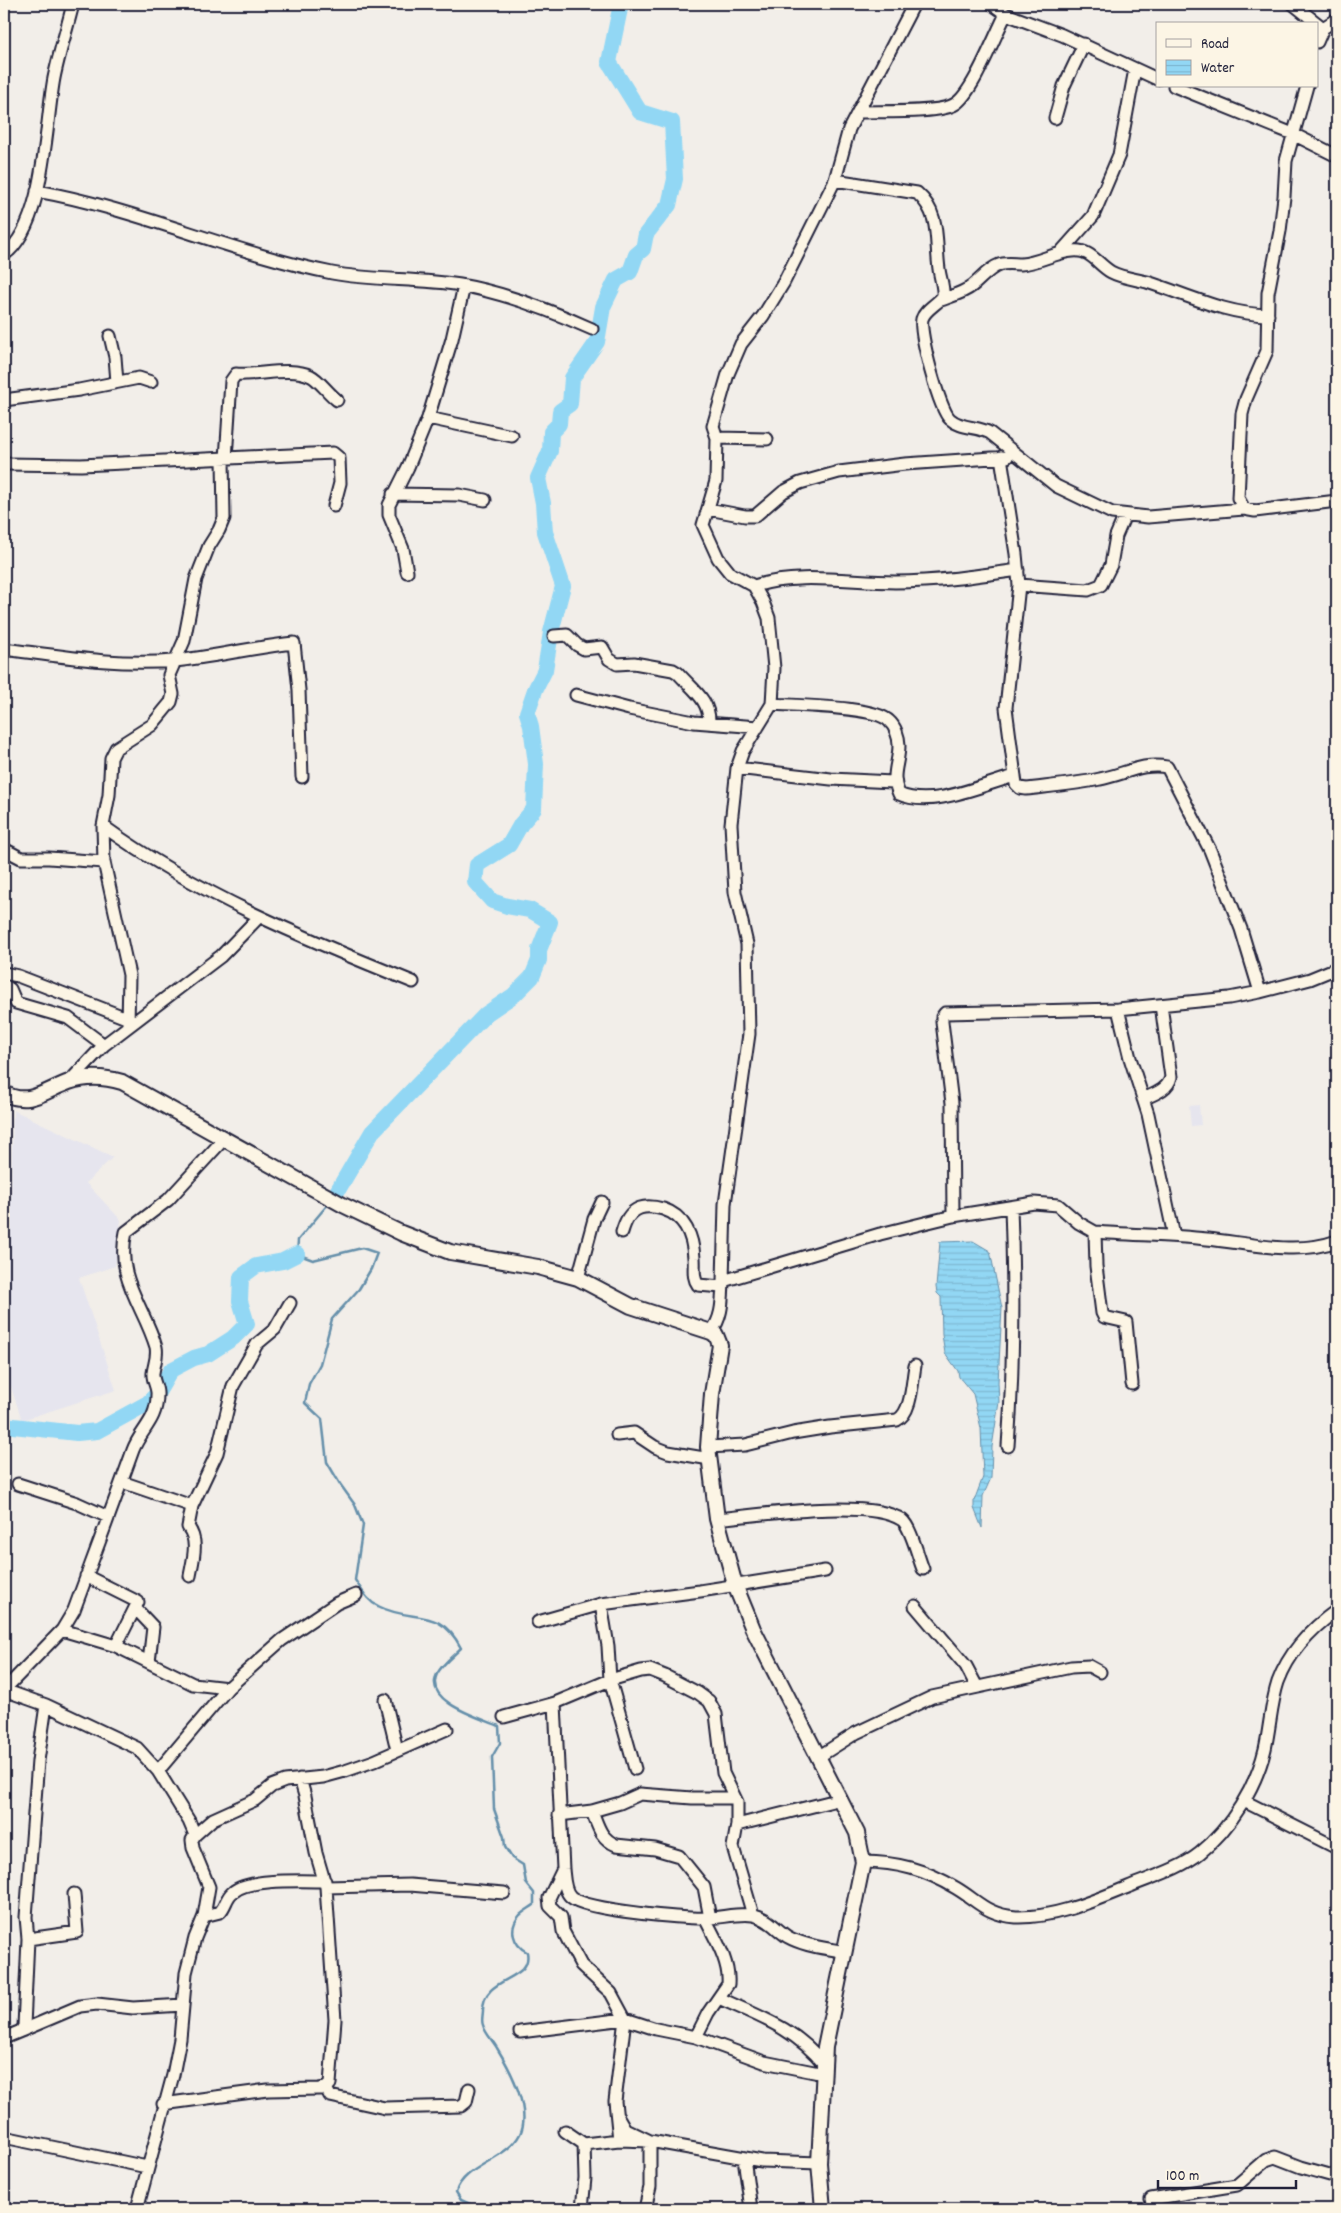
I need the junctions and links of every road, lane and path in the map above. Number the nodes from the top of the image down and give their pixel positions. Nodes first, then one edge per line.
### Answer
1 (73, 4) edge
2 (914, 4) edge
3 (992, 4) edge
4 (1293, 4) edge
5 (1006, 14) junction
6 (1337, 19) edge
7 (1316, 22) edge
8 (1318, 24) edge
9 (1323, 28) junction
10 (1318, 40) edge
11 (1084, 44) junction
12 (1135, 69) junction
13 (1156, 79) edge
14 (1179, 88) edge
15 (1306, 88) edge
16 (858, 112) junction
17 (1055, 118) dead end
18 (1293, 134) junction
19 (1337, 156) edge
20 (835, 180) junction
21 (37, 191) junction
22 (1060, 252) junction
23 (4, 255) edge
24 (464, 286) junction
25 (941, 300) junction
26 (1268, 315) junction
27 (592, 329) dead end
28 (110, 336) dead end
29 (118, 382) junction
30 (150, 382) dead end
31 (4, 400) edge
32 (337, 400) dead end
33 (428, 418) junction
34 (512, 436) dead end
35 (717, 438) junction
36 (767, 439) dead end
37 (1016, 456) junction
38 (1001, 457) junction
39 (225, 459) junction
40 (4, 464) edge
41 (393, 494) junction
42 (485, 500) dead end
43 (1337, 501) edge
44 (334, 506) dead end
45 (708, 509) junction
46 (1244, 510) junction
47 (1124, 515) junction
48 (1018, 570) junction
49 (407, 572) dead end
50 (1019, 585) junction
51 (754, 586) junction
52 (554, 636) dead end
53 (4, 649) edge
54 (174, 661) junction
55 (576, 695) dead end
56 (772, 704) junction
57 (709, 724) junction
58 (758, 727) junction
59 (737, 768) junction
60 (1015, 776) junction
61 (302, 777) dead end
62 (893, 782) junction
63 (103, 826) junction
64 (4, 849) edge
65 (104, 862) junction
66 (259, 917) junction
67 (1337, 968) edge
68 (4, 973) edge
69 (414, 982) dead end
70 (4, 985) edge
71 (1260, 992) junction
72 (1161, 1005) junction
73 (1118, 1009) junction
74 (128, 1022) junction
75 (104, 1046) junction
76 (70, 1082) junction
77 (4, 1093) edge
78 (1143, 1099) junction
79 (224, 1140) junction
80 (602, 1202) dead end
81 (1011, 1207) junction
82 (953, 1216) junction
83 (622, 1232) dead end
84 (1095, 1232) junction
85 (1174, 1236) junction
86 (1337, 1241) edge
87 (578, 1278) junction
88 (722, 1284) junction
89 (290, 1303) dead end
90 (711, 1332) junction
91 (915, 1366) dead end
92 (1132, 1384) dead end
93 (617, 1436) dead end
94 (1008, 1446) dead end
95 (709, 1453) junction
96 (122, 1482) junction
97 (18, 1484) dead end
98 (192, 1506) junction
99 (108, 1517) junction
100 (717, 1519) junction
101 (922, 1569) dead end
102 (825, 1571) dead end
103 (86, 1576) junction
104 (190, 1576) dead end
105 (735, 1585) junction
106 (356, 1596) dead end
107 (601, 1604) junction
108 (915, 1606) dead end
109 (136, 1609) junction
110 (1337, 1610) edge
111 (538, 1622) dead end
112 (62, 1630) junction
113 (116, 1646) junction
114 (148, 1662) junction
115 (1100, 1672) dead end
116 (610, 1680) junction
117 (977, 1687) junction
118 (228, 1688) junction
119 (4, 1690) edge
120 (385, 1700) dead end
121 (555, 1703) junction
122 (46, 1705) junction
123 (504, 1717) dead end
124 (446, 1729) dead end
125 (397, 1750) junction
126 (818, 1756) junction
127 (634, 1769) dead end
128 (158, 1771) junction
129 (300, 1779) junction
130 (735, 1798) junction
131 (841, 1800) junction
132 (1244, 1801) junction
133 (592, 1811) junction
134 (559, 1815) junction
135 (737, 1825) junction
136 (195, 1835) junction
137 (1337, 1848) edge
138 (863, 1862) junction
139 (563, 1869) junction
140 (326, 1884) junction
141 (504, 1893) dead end
142 (74, 1894) dead end
143 (753, 1915) junction
144 (204, 1916) junction
145 (708, 1918) junction
146 (28, 1939) junction
147 (844, 1952) junction
148 (719, 1998) junction
149 (183, 2005) junction
150 (625, 2019) junction
151 (21, 2031) junction
152 (520, 2032) dead end
153 (696, 2037) junction
154 (4, 2038) edge
155 (824, 2069) junction
156 (326, 2088) junction
157 (469, 2089) dead end
158 (163, 2104) junction
159 (617, 2113) junction
160 (565, 2131) dead end
161 (4, 2137) edge
162 (619, 2140) junction
163 (650, 2141) junction
164 (584, 2144) junction
165 (744, 2158) junction
166 (819, 2163) junction
167 (147, 2167) junction
168 (1337, 2177) edge
169 (1151, 2198) dead end
170 (137, 2209) edge
171 (582, 2209) edge
172 (645, 2209) edge
173 (751, 2209) edge
174 (823, 2209) edge

1 - 21 street
2 - 16 street
3 - 5 street
4 - 7 street
5 - 11 street
5 - 16 street
6 - 9 street
8 - 9 street
9 - 10 street
11 - 12 street
11 - 17 street
12 - 13 street
12 - 22 street
14 - 18 street
15 - 18 street
16 - 20 street
18 - 19 street
18 - 26 street
20 - 25 street
20 - 35 street
21 - 23 street
21 - 24 street
22 - 25 street
22 - 26 street
24 - 27 street
24 - 33 street
25 - 37 street
26 - 46 street
28 - 29 street
29 - 30 street
29 - 31 street
32 - 39 street
33 - 34 street
33 - 41 street
35 - 36 street
35 - 45 street
37 - 38 street
37 - 47 street
38 - 45 street
38 - 48 street
39 - 40 street
39 - 44 street
39 - 54 street
41 - 42 street
41 - 49 street
43 - 46 street
45 - 51 street
46 - 47 street
47 - 50 street
48 - 50 street
48 - 51 street
50 - 60 street
51 - 56 street
52 - 57 street
53 - 54 street
54 - 61 street
54 - 63 street
55 - 57 street
56 - 58 street
56 - 62 street
57 - 58 street
58 - 59 street
59 - 62 street
59 - 88 street
60 - 62 street
60 - 71 street
63 - 65 street
63 - 66 street
64 - 65 street
65 - 74 street
66 - 69 street
66 - 74 street
67 - 71 street
68 - 74 street
70 - 75 street
71 - 72 street
72 - 73 street
72 - 78 street
73 - 78 street
73 - 82 street
74 - 75 street
75 - 76 street
76 - 77 street
76 - 79 street
78 - 85 street
79 - 87 street
79 - 96 street
80 - 87 street
81 - 82 street
81 - 84 street
81 - 94 street
82 - 88 street
83 - 88 street
84 - 85 street
84 - 92 street
85 - 86 street
87 - 90 street
88 - 90 street
89 - 98 street
90 - 95 street
91 - 95 street
93 - 95 street
95 - 100 street
96 - 98 street
96 - 99 street
97 - 99 street
98 - 104 street
99 - 103 street
100 - 101 street
100 - 105 street
102 - 105 street
103 - 109 street
103 - 112 street
105 - 107 street
105 - 126 street
106 - 118 street
107 - 111 street
107 - 116 street
108 - 117 street
109 - 113 street
109 - 114 street
110 - 132 street
112 - 113 street
112 - 119 street
113 - 114 street
114 - 118 street
115 - 117 street
116 - 121 street
116 - 127 street
116 - 130 street
117 - 126 street
118 - 128 street
119 - 122 street
120 - 125 street
121 - 123 street
121 - 134 street
122 - 128 street
122 - 146 street
124 - 125 street
125 - 129 street
126 - 131 street
128 - 136 street
129 - 136 street
129 - 140 street
130 - 133 street
130 - 135 street
131 - 135 street
131 - 138 street
132 - 137 street
132 - 138 street
133 - 134 street
133 - 145 street
134 - 139 street
135 - 143 street
136 - 144 street
138 - 147 street
139 - 145 street
139 - 150 street
140 - 141 street
140 - 144 street
140 - 156 street
142 - 146 street
143 - 145 street
143 - 147 street
144 - 149 street
145 - 148 street
146 - 151 street
147 - 155 street
148 - 153 street
148 - 155 street
149 - 151 street
149 - 158 street
150 - 152 street
150 - 153 street
150 - 159 street
151 - 154 street
153 - 155 street
155 - 166 street
156 - 157 street
156 - 158 street
158 - 167 street
159 - 162 street
159 - 163 street
160 - 164 street
161 - 167 street
162 - 163 street
162 - 164 street
163 - 165 street
163 - 172 street
164 - 171 street
165 - 166 street
165 - 173 street
166 - 174 street
167 - 170 street
168 - 169 street

